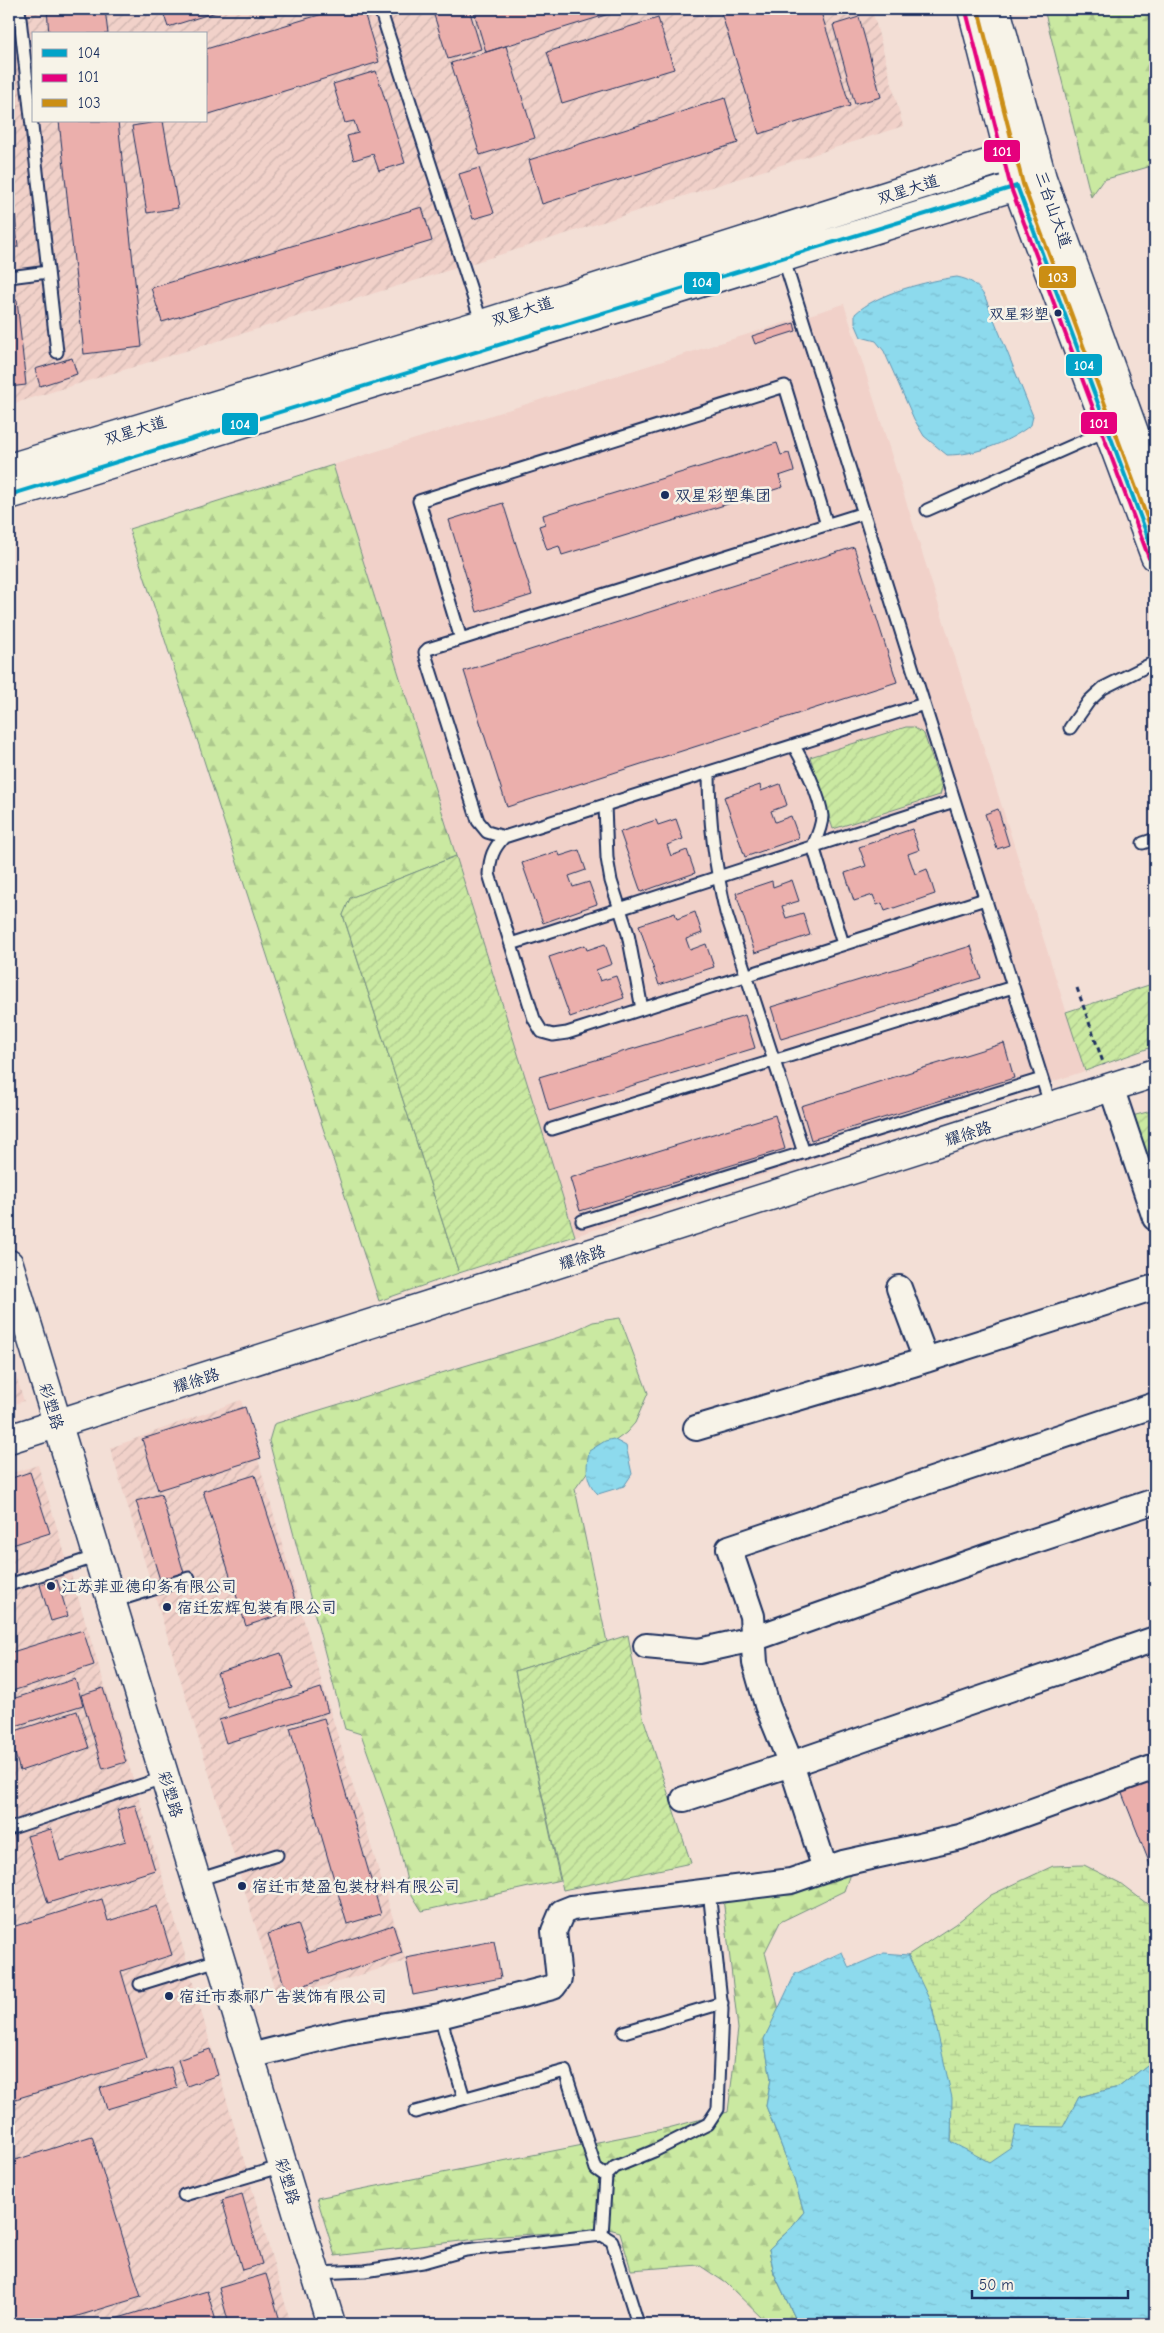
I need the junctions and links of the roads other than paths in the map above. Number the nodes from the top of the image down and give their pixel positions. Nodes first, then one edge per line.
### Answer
1 (19, 9) edge
2 (380, 9) edge
3 (972, 9) edge
4 (996, 9) edge
5 (1022, 153) junction
6 (1030, 182) junction
7 (779, 245) junction
8 (48, 272) junction
9 (9, 277) edge
10 (486, 336) junction
11 (57, 352) dead end
12 (1108, 430) junction
13 (9, 468) edge
14 (1155, 490) edge
15 (9, 496) edge
16 (927, 510) dead end
17 (864, 513) junction
18 (827, 525) junction
19 (1155, 556) edge
20 (461, 639) junction
21 (1155, 662) edge
22 (924, 704) junction
23 (1070, 728) dead end
24 (794, 746) junction
25 (709, 772) junction
26 (954, 801) junction
27 (605, 805) junction
28 (504, 837) junction
29 (1155, 839) edge
30 (1143, 843) dead end
31 (813, 846) junction
32 (718, 877) junction
33 (985, 898) junction
34 (619, 909) junction
35 (511, 944) junction
36 (844, 944) junction
37 (747, 975) junction
38 (1013, 986) junction
39 (642, 1009) junction
40 (775, 1060) junction
41 (1155, 1073) edge
42 (1042, 1079) junction
43 (1112, 1087) junction
44 (1051, 1107) junction
45 (552, 1129) dead end
46 (804, 1153) junction
47 (1155, 1218) edge
48 (582, 1221) dead end
49 (9, 1264) edge
50 (1155, 1287) edge
51 (899, 1288) dead end
52 (926, 1360) junction
53 (1155, 1406) edge
54 (58, 1424) junction
55 (696, 1428) dead end
56 (9, 1440) edge
57 (1155, 1501) edge
58 (98, 1556) junction
59 (189, 1578) dead end
60 (9, 1584) edge
61 (112, 1602) junction
62 (753, 1639) junction
63 (1155, 1639) edge
64 (646, 1646) dead end
65 (791, 1764) junction
66 (1155, 1767) edge
67 (166, 1777) junction
68 (684, 1798) dead end
69 (9, 1828) edge
70 (277, 1855) dead end
71 (824, 1869) junction
72 (197, 1880) junction
73 (709, 1891) junction
74 (221, 1959) junction
75 (140, 1984) dead end
76 (722, 2003) junction
77 (440, 2016) junction
78 (624, 2032) dead end
79 (250, 2056) junction
80 (464, 2098) junction
81 (415, 2112) dead end
82 (283, 2166) junction
83 (606, 2176) junction
84 (184, 2195) dead end
85 (602, 2235) junction
86 (316, 2273) junction
87 (331, 2324) edge
88 (638, 2324) edge

1 - 8 lane
2 - 10 lane
3 - 5 street, 三台山大道
4 - 5 street, 三台山大道
5 - 6 street, 三台山大道
5 - 7 street, 双星大道
6 - 7 street, 双星大道
6 - 12 street, 三台山大道
6 - 14 street, 三台山大道
7 - 10 street, 双星大道
7 - 17 lane
8 - 9 lane
8 - 11 lane
10 - 13 street, 双星大道
10 - 15 street, 双星大道
12 - 16 lane
12 - 19 street, 三台山大道
17 - 18 lane
17 - 22 lane
18 - 20 lane
18 - 20 lane
20 - 28 lane
21 - 23 lane
22 - 24 lane
22 - 26 lane
24 - 25 lane
24 - 31 lane
25 - 27 lane
25 - 32 lane
26 - 31 lane
26 - 33 lane
27 - 28 lane
27 - 34 lane
28 - 35 lane
29 - 30 lane
31 - 32 lane
31 - 36 lane
32 - 34 lane
32 - 37 lane
33 - 36 lane
33 - 38 lane
34 - 35 lane
34 - 39 lane
35 - 39 lane
36 - 37 lane
37 - 39 lane
37 - 40 lane
38 - 40 lane
38 - 42 lane
40 - 45 lane
40 - 46 lane
41 - 43 street, 耀徐路
42 - 44 lane
42 - 46 lane
43 - 44 street, 耀徐路
43 - 47 street
44 - 54 street, 耀徐路
46 - 48 lane
49 - 54 street, 彩塑路
50 - 52 street
51 - 52 street
52 - 55 street
53 - 62 street
54 - 56 street, 耀徐路
54 - 58 street, 彩塑路
57 - 62 street
58 - 60 lane
58 - 61 street, 彩塑路
59 - 61 lane
61 - 67 street, 彩塑路
62 - 64 street
62 - 65 street
63 - 65 street
65 - 68 street
65 - 71 street
66 - 71 street
67 - 69 lane
67 - 72 street, 彩塑路
70 - 72 lane
71 - 73 street
72 - 74 street, 彩塑路
73 - 76 lane
73 - 77 street
74 - 75 lane
74 - 79 street, 彩塑路
76 - 78 lane
76 - 83 lane
77 - 79 street
77 - 80 lane
79 - 82 street, 彩塑路
80 - 81 lane
80 - 83 lane
82 - 84 lane
82 - 86 street, 彩塑路
83 - 85 lane
85 - 86 lane
85 - 88 lane
86 - 87 street, 彩塑路

